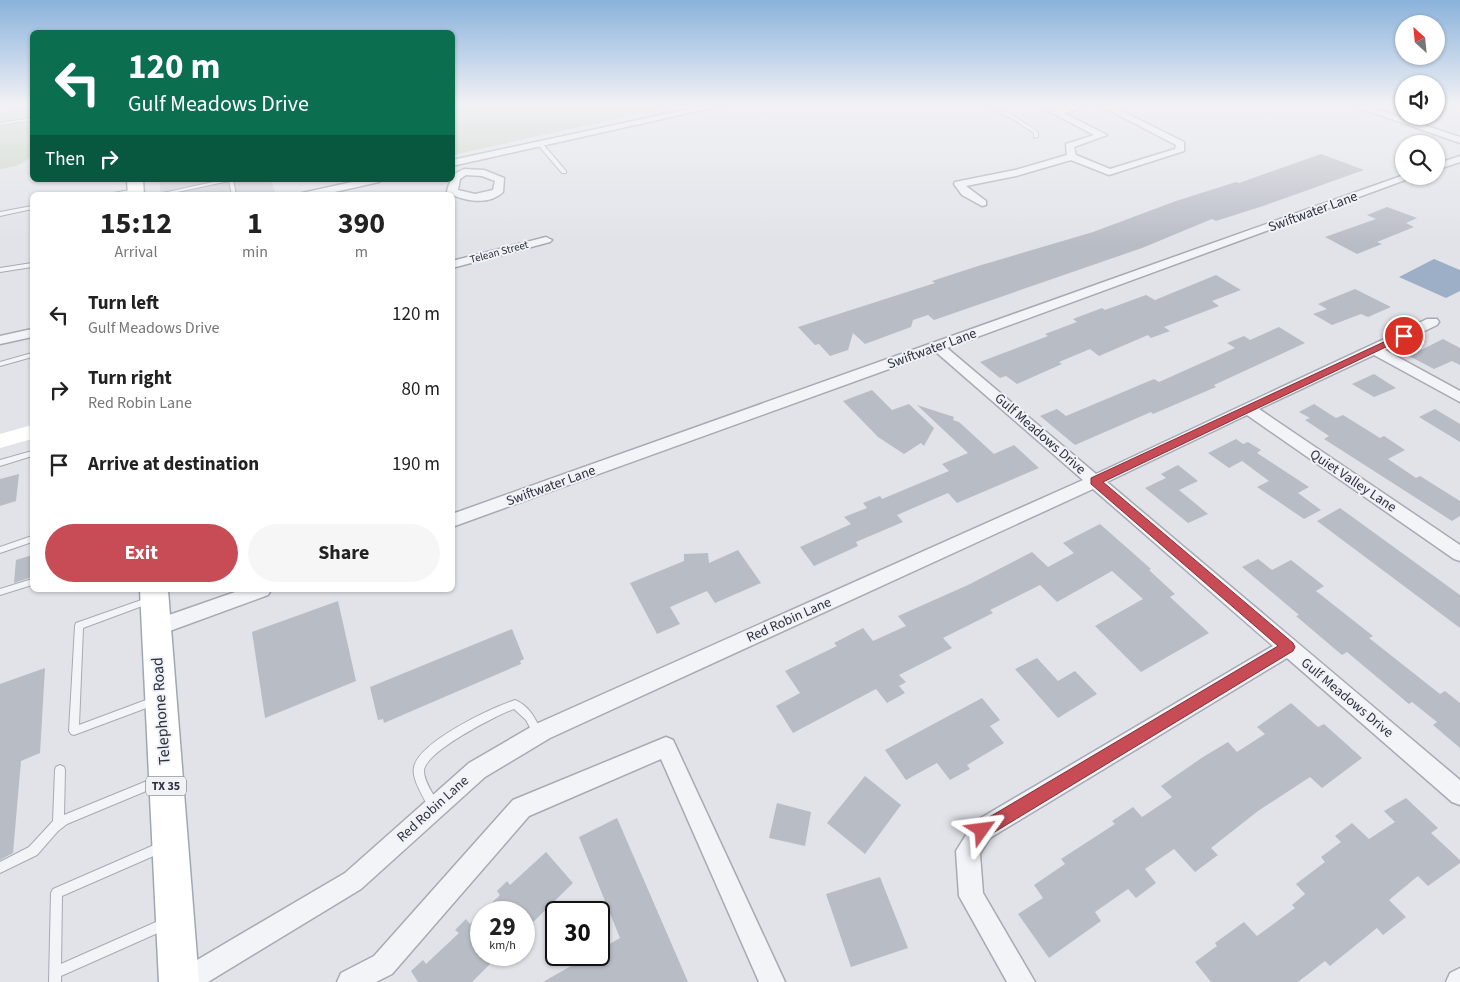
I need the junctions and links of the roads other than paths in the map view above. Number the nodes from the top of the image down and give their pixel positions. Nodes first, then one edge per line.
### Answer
1 (503, 152) edge
2 (547, 152) edge
3 (1071, 152) edge
4 (1176, 152) edge
5 (1072, 157) junction
6 (1460, 159) edge
7 (455, 162) edge
8 (1445, 164) edge
9 (464, 172) dead end
10 (564, 172) dead end
11 (223, 182) edge
12 (369, 182) edge
13 (1395, 182) edge
14 (136, 188) edge
15 (120, 192) edge
16 (186, 192) edge
17 (338, 192) edge
18 (982, 203) dead end
19 (30, 208) edge
20 (0, 214) edge
21 (546, 240) dead end
22 (455, 264) edge
23 (30, 265) edge
24 (0, 270) edge
25 (1432, 322) dead end
26 (30, 333) edge
27 (0, 340) edge
28 (938, 347) junction
29 (1376, 350) junction
30 (30, 356) edge
31 (0, 364) edge
32 (1460, 398) edge
33 (1247, 408) junction
34 (30, 433) edge
35 (0, 441) edge
36 (30, 455) edge
37 (0, 464) edge
38 (1095, 481) junction
39 (455, 520) edge
40 (30, 541) edge
41 (0, 550) edge
42 (1460, 554) edge
43 (30, 583) edge
44 (0, 592) edge
45 (243, 593) edge
46 (155, 605) edge
47 (1288, 647) junction
48 (159, 699) junction
49 (538, 734) junction
50 (60, 770) dead end
51 (165, 778) junction
52 (1460, 794) edge
53 (435, 808) junction
54 (58, 824) junction
55 (170, 843) junction
56 (0, 868) edge
57 (175, 919) junction
58 (55, 978) edge
59 (179, 982) edge
60 (184, 982) edge
61 (350, 982) edge
62 (772, 982) edge
63 (1022, 982) edge

1 - 7 street
2 - 10 lane
3 - 5 street
4 - 5 street
5 - 18 street
6 - 8 street
7 - 9 street
11 - 16 lane
12 - 17 street
13 - 28 street, Swiftwater Lane
14 - 15 lane
19 - 20 lane
21 - 22 street, Telean Street
23 - 24 lane
25 - 29 street, Red Robin Lane
26 - 27 street
28 - 38 street, Gulf Meadows Drive
28 - 39 street, Swiftwater Lane
29 - 32 street
29 - 33 street, Red Robin Lane
30 - 31 lane
33 - 38 street, Red Robin Lane
33 - 42 street, Quiet Valley Lane
34 - 35 main road
36 - 37 lane
38 - 47 street, Gulf Meadows Drive
38 - 49 street, Red Robin Lane
40 - 41 lane
43 - 44 lane
45 - 46 street
46 - 48 main road, Telephone Road / TX 35
46 - 48 lane
47 - 52 street, Gulf Meadows Drive
47 - 63 street
48 - 51 main road, Telephone Road / TX 35
49 - 53 street, Red Robin Lane
49 - 53 lane
50 - 54 lane
51 - 54 lane
51 - 55 main road, Telephone Road / TX 35
53 - 60 street, Red Robin Lane
54 - 56 lane
55 - 57 main road, Telephone Road / TX 35
55 - 58 lane
57 - 58 lane
57 - 59 main road, Telephone Road / TX 35
61 - 62 street

